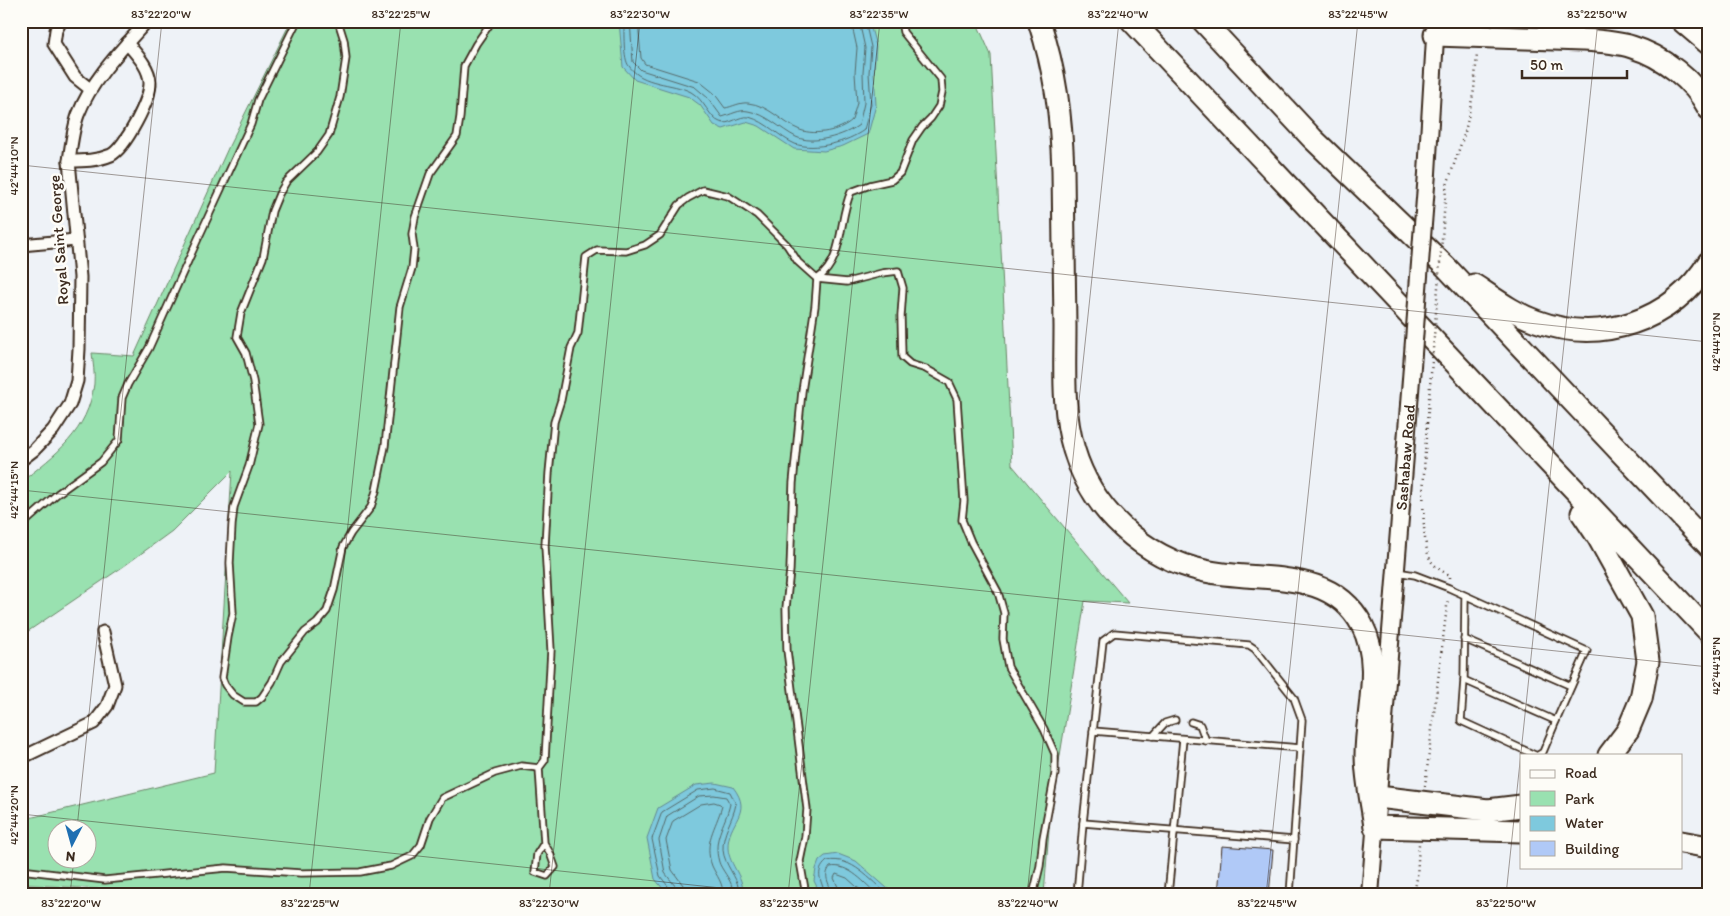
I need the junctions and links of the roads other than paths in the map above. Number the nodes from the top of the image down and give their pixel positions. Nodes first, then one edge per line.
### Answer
1 (61, 21) edge
2 (147, 21) edge
3 (298, 21) edge
4 (338, 21) edge
5 (492, 21) edge
6 (901, 21) edge
7 (1039, 21) edge
8 (1132, 21) edge
9 (1203, 21) edge
10 (1682, 21) edge
11 (1435, 28) edge
12 (127, 43) junction
13 (1709, 44) edge
14 (90, 89) junction
15 (1709, 108) edge
16 (69, 161) junction
17 (76, 240) junction
18 (21, 245) edge
19 (1709, 262) edge
20 (1446, 267) junction
21 (817, 279) junction
22 (1543, 458) junction
23 (21, 460) edge
24 (21, 526) edge
25 (1709, 546) edge
26 (1395, 571) junction
27 (1465, 596) junction
28 (103, 632) dead end
29 (1709, 632) edge
30 (1464, 640) junction
31 (1464, 680) junction
32 (1571, 686) junction
33 (1175, 720) dead end
34 (1556, 721) junction
35 (1191, 722) dead end
36 (1093, 731) junction
37 (1153, 736) junction
38 (1183, 739) junction
39 (1206, 741) junction
40 (1300, 748) junction
41 (1534, 754) edge
42 (1538, 754) edge
43 (1610, 754) edge
44 (21, 758) edge
45 (539, 768) junction
46 (1378, 797) junction
47 (1520, 806) edge
48 (1083, 823) junction
49 (1375, 827) junction
50 (1174, 830) junction
51 (1520, 831) edge
52 (1294, 840) junction
53 (1682, 842) edge
54 (544, 844) junction
55 (1709, 846) edge
56 (21, 870) edge
57 (806, 895) edge
58 (1033, 895) edge
59 (1077, 895) edge
60 (1168, 895) edge
61 (1290, 895) edge
62 (1370, 895) edge

1 - 14 street
2 - 12 street, Royal Saint George
3 - 24 lane
4 - 5 lane
6 - 21 lane
7 - 49 highway
8 - 22 highway
9 - 20 highway
10 - 13 highway
11 - 15 highway
11 - 26 main road, Sashabaw Road, bridge
12 - 14 street, Royal Saint George
12 - 16 street
14 - 16 street, Royal Saint George
16 - 17 street, Royal Saint George
17 - 18 street
17 - 23 street, Royal Saint George
19 - 20 highway
20 - 25 highway
21 - 45 lane
21 - 57 lane
21 - 58 lane
22 - 29 highway
22 - 43 highway
26 - 27 lane
26 - 46 main road, Sashabaw Road
27 - 30 lane
27 - 32 lane
28 - 44 street
30 - 31 lane
30 - 32 lane
31 - 34 lane
31 - 41 lane
32 - 34 lane
33 - 37 lane
34 - 42 lane
35 - 39 lane
36 - 37 lane
36 - 40 lane
36 - 48 lane
37 - 38 lane
38 - 39 lane
38 - 50 lane
39 - 40 lane
40 - 52 lane
45 - 54 lane
45 - 56 lane
46 - 47 highway
46 - 49 main road, Sashabaw Road
48 - 50 lane
48 - 59 lane
49 - 51 highway
49 - 62 main road, Sashabaw Road
50 - 52 lane
50 - 60 lane
52 - 61 lane
53 - 55 highway
54 - 54 lane

